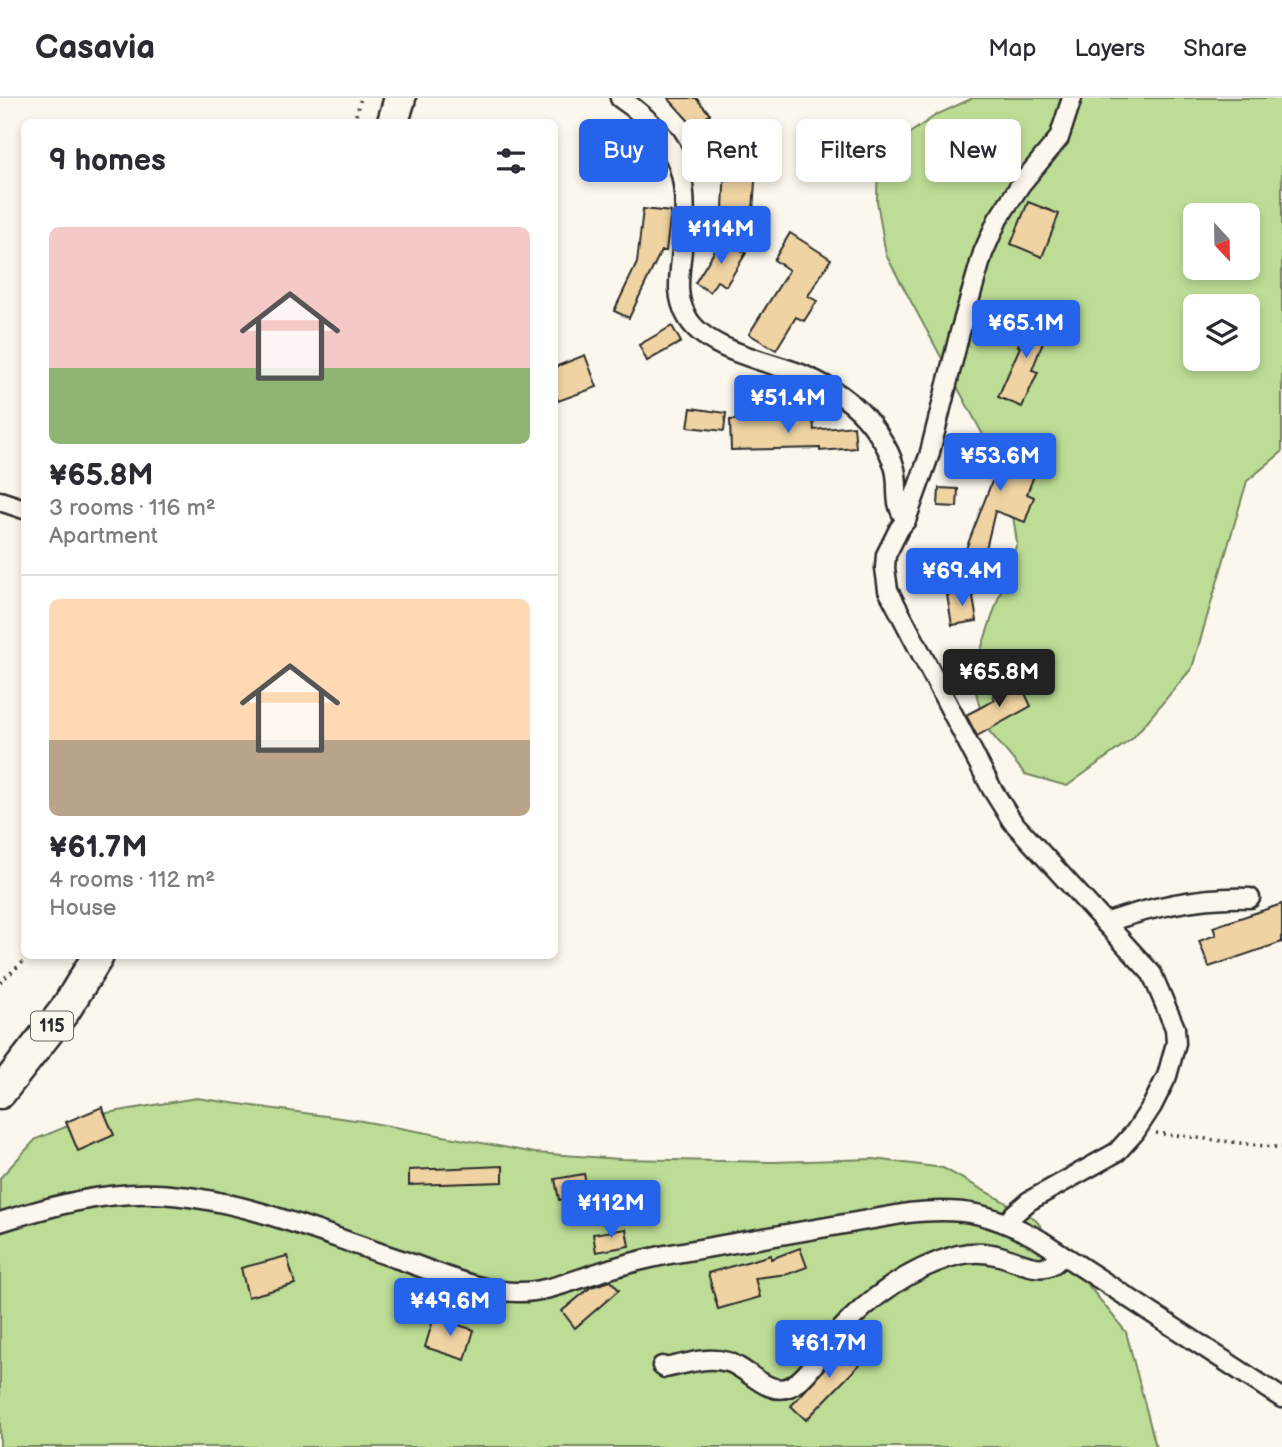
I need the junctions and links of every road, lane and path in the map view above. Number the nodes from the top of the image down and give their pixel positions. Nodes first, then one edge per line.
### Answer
1 (361, 98) edge
2 (400, 98) edge
3 (620, 98) edge
4 (1072, 98) edge
5 (355, 119) edge
6 (394, 119) edge
7 (0, 501) edge
8 (21, 508) edge
9 (906, 520) junction
10 (1250, 898) dead end
11 (1105, 923) junction
12 (27, 959) edge
13 (96, 959) edge
14 (0, 982) edge
15 (0, 1093) edge
16 (1138, 1127) junction
17 (1282, 1148) edge
18 (0, 1222) edge
19 (1008, 1222) junction
20 (1062, 1255) junction
21 (662, 1366) dead end
22 (1282, 1398) edge

1 - 5 path
2 - 6 highway
3 - 9 street
4 - 9 street
7 - 8 street
9 - 11 street
10 - 11 street
11 - 16 street
12 - 14 path
13 - 15 highway, 115
16 - 17 path
16 - 19 street
18 - 19 street
19 - 20 street
20 - 21 street
20 - 22 street

